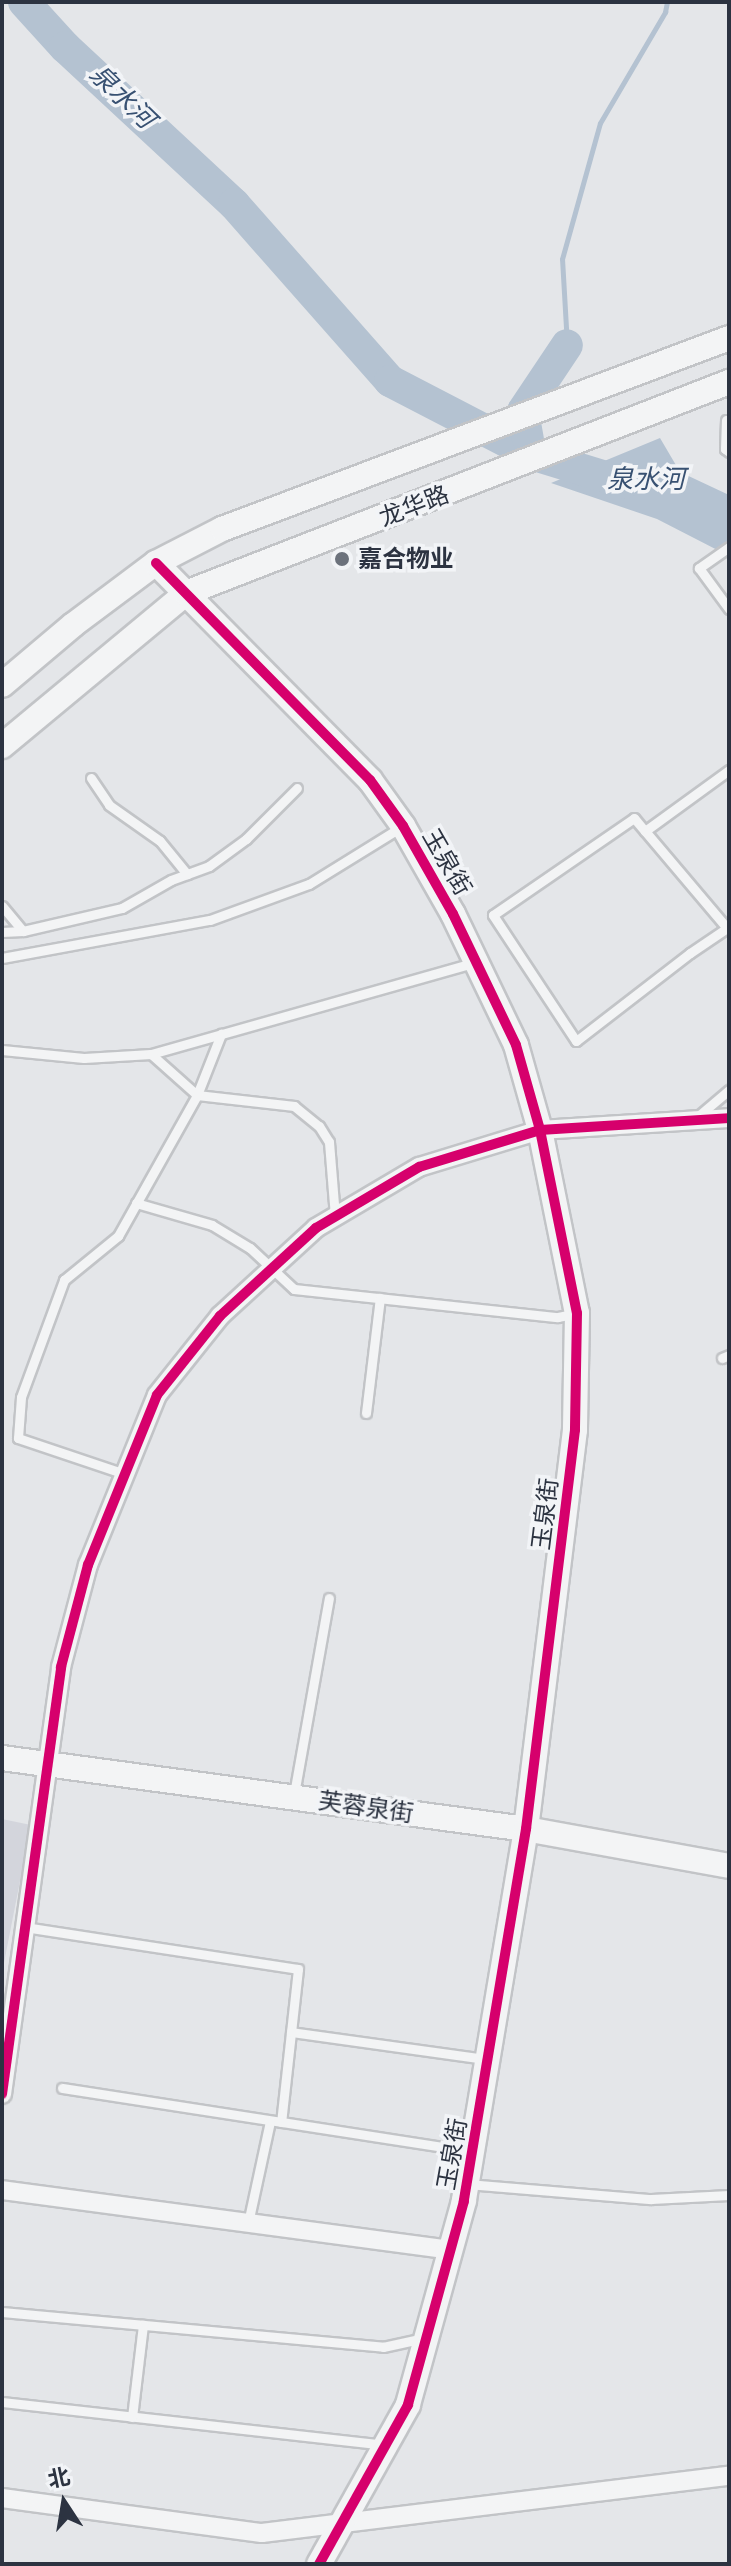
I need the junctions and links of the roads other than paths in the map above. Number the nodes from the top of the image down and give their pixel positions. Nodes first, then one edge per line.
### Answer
1 (729, 338) edge
2 (729, 382) edge
3 (726, 420) dead end
4 (729, 452) edge
5 (729, 547) edge
6 (156, 563) junction
7 (186, 593) junction
8 (729, 609) edge
9 (2, 685) edge
10 (2, 746) edge
11 (729, 770) edge
12 (91, 778) dead end
13 (297, 788) dead end
14 (403, 826) junction
15 (645, 831) junction
16 (187, 874) junction
17 (2, 906) edge
18 (728, 928) edge
19 (23, 931) junction
20 (2, 932) edge
21 (2, 958) edge
22 (476, 962) junction
23 (221, 1034) junction
24 (2, 1050) edge
25 (151, 1054) junction
26 (729, 1090) edge
27 (197, 1095) junction
28 (729, 1118) edge
29 (694, 1120) junction
30 (540, 1130) junction
31 (136, 1203) junction
32 (335, 1217) junction
33 (271, 1269) junction
34 (380, 1298) junction
35 (577, 1313) junction
36 (366, 1413) dead end
37 (125, 1474) junction
38 (329, 1598) dead end
39 (2, 1758) edge
40 (46, 1765) junction
41 (294, 1798) junction
42 (526, 1829) junction
43 (729, 1866) edge
44 (24, 1927) junction
45 (291, 2032) junction
46 (488, 2059) junction
47 (62, 2088) dead end
48 (2, 2094) edge
49 (270, 2121) junction
50 (281, 2122) junction
51 (473, 2152) junction
52 (467, 2184) junction
53 (2, 2190) edge
54 (729, 2195) edge
55 (248, 2223) junction
56 (451, 2250) junction
57 (2, 2312) edge
58 (143, 2325) junction
59 (426, 2338) junction
60 (2, 2402) edge
61 (132, 2417) junction
62 (384, 2445) junction
63 (729, 2476) edge
64 (2, 2498) edge
65 (339, 2523) junction
66 (319, 2564) edge

1 - 6 street, 龙华路
2 - 7 street, 龙华路
3 - 4 lane
5 - 8 lane
6 - 7 street, 玉泉街
6 - 9 street, 龙华路
7 - 10 street, 龙华路
7 - 14 street, 玉泉街
11 - 15 lane
12 - 16 lane
13 - 16 lane
14 - 21 lane
14 - 22 street, 玉泉街
15 - 18 lane
15 - 18 lane
16 - 19 lane
17 - 19 lane
19 - 20 lane
22 - 23 lane
22 - 30 street, 玉泉街
23 - 25 lane
23 - 27 lane
24 - 25 lane
25 - 27 lane
26 - 29 lane
27 - 31 lane
27 - 32 lane
28 - 29 street
29 - 30 street
30 - 32 street
30 - 35 street, 玉泉街
31 - 33 lane
31 - 37 lane
32 - 33 street
33 - 34 lane
33 - 37 street
34 - 35 lane
34 - 36 lane
35 - 42 street, 玉泉街
37 - 40 street
38 - 41 lane
39 - 40 street, 芙蓉泉街
40 - 41 street, 芙蓉泉街
40 - 44 street
41 - 42 street, 芙蓉泉街
42 - 43 street, 芙蓉泉街
42 - 46 street, 玉泉街
44 - 45 lane
44 - 48 street
45 - 46 lane
45 - 50 lane
46 - 51 street, 玉泉街
47 - 49 lane
49 - 50 lane
49 - 55 lane
50 - 51 lane
51 - 52 street, 玉泉街
52 - 54 lane
52 - 56 street, 玉泉街
53 - 55 street
55 - 56 street
56 - 59 street, 玉泉街
57 - 58 lane
58 - 59 lane
58 - 61 lane
59 - 62 street, 玉泉街
60 - 61 lane
61 - 62 lane
62 - 65 street, 玉泉街
63 - 65 street
64 - 65 street
65 - 66 street, 玉泉街

